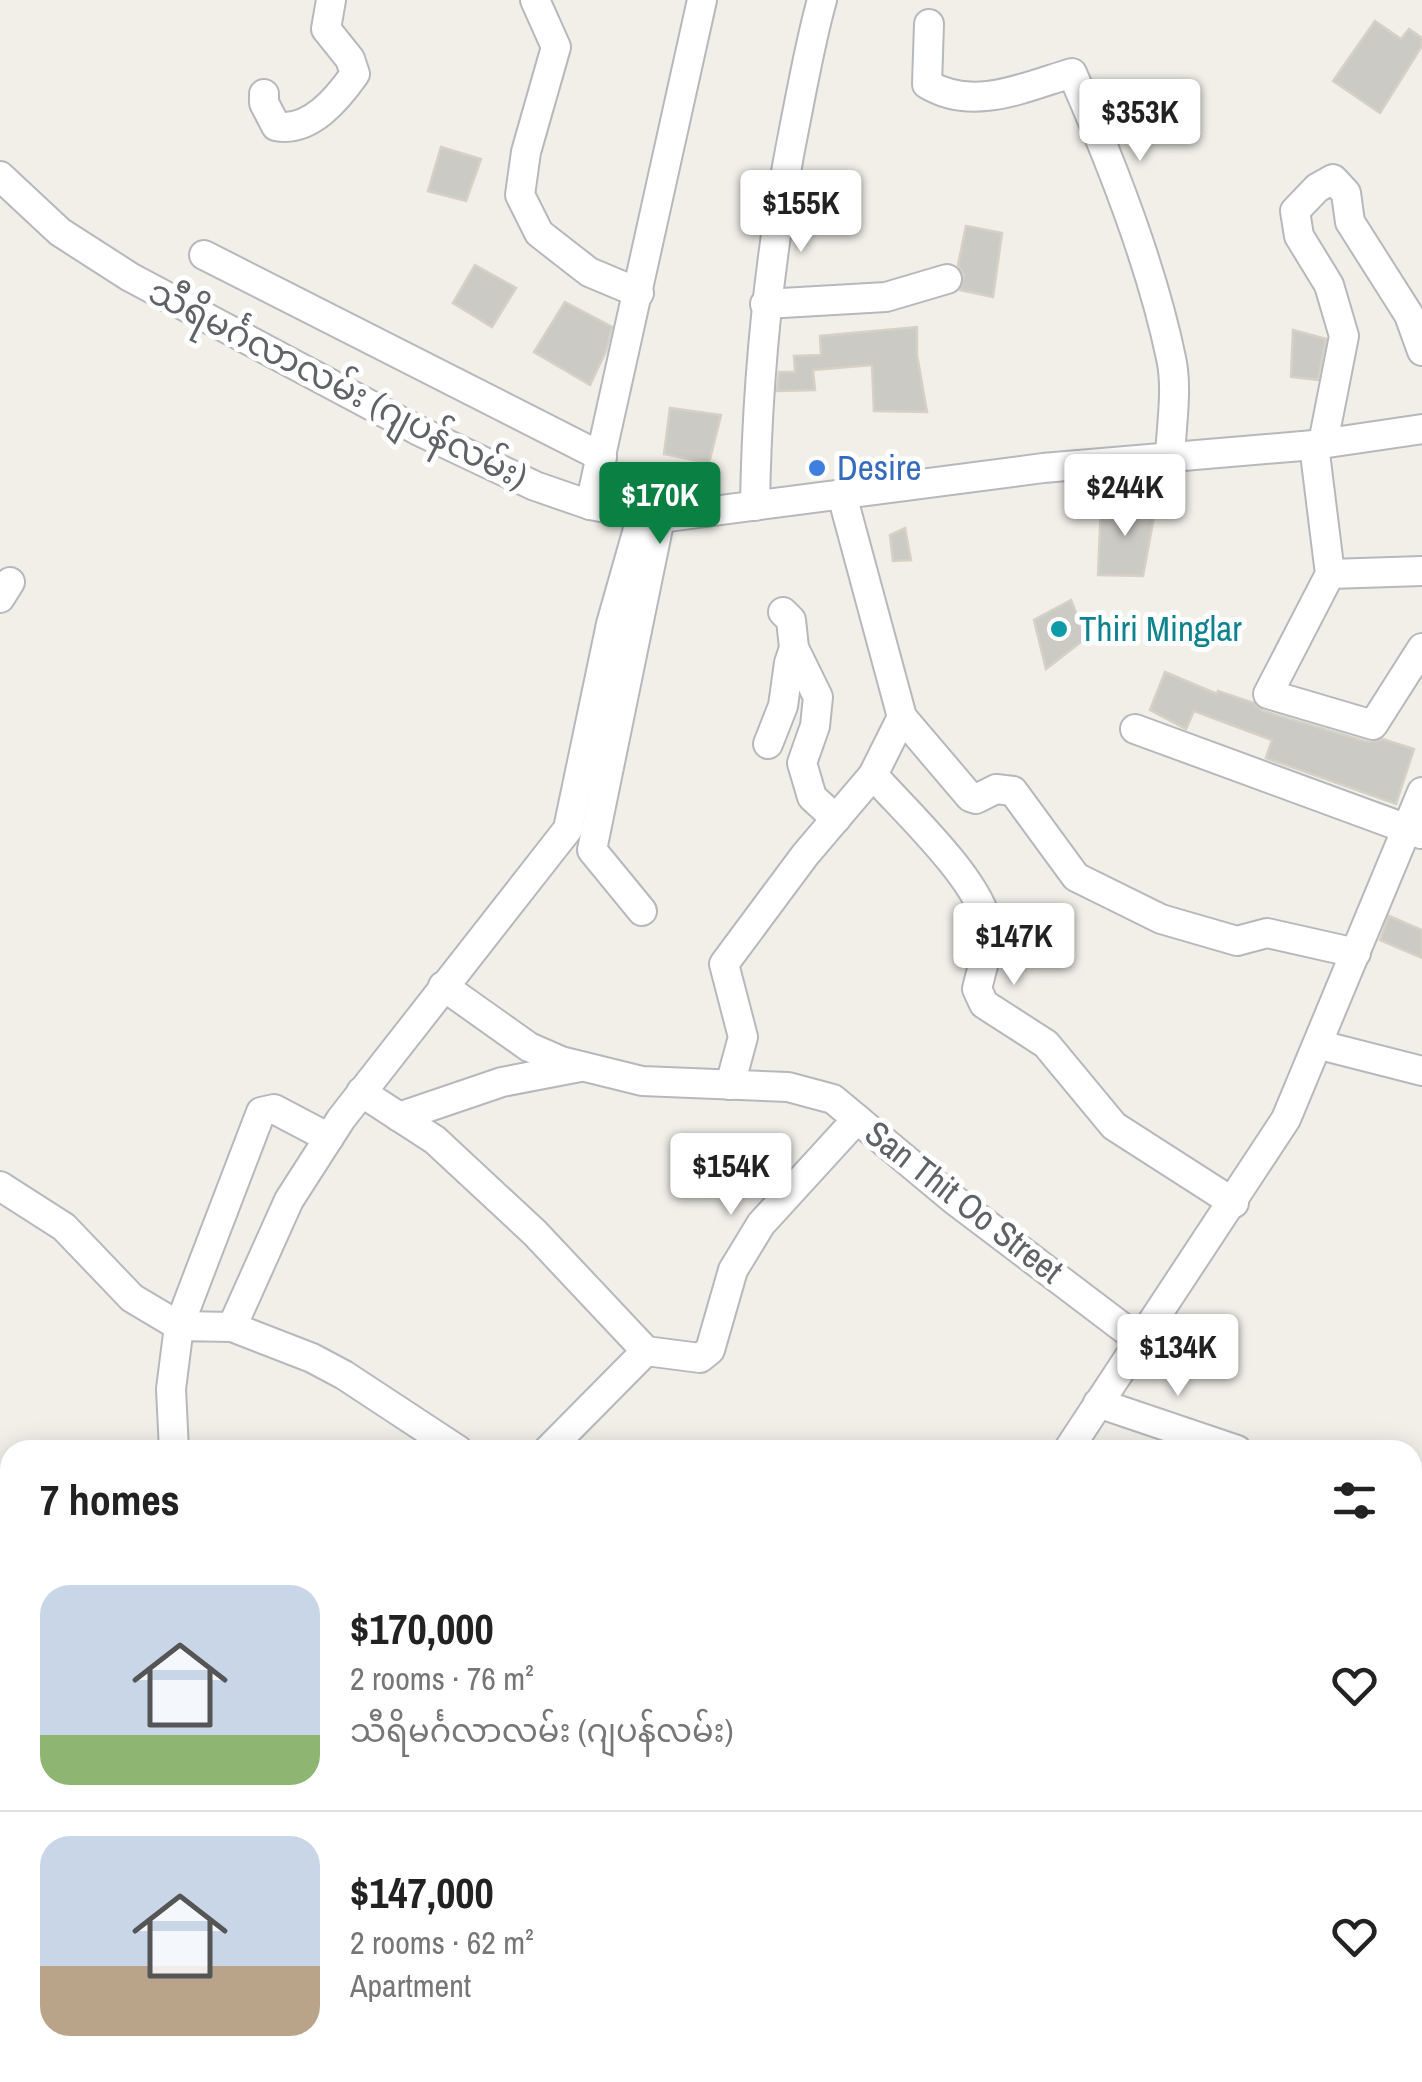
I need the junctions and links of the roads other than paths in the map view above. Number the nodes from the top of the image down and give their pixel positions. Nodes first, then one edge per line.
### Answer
1 (331, 0) edge
2 (536, 0) edge
3 (702, 0) edge
4 (822, 0) edge
5 (929, 24) dead end
6 (264, 94) dead end
7 (0, 176) edge
8 (204, 255) dead end
9 (948, 279) dead end
10 (639, 293) junction
11 (766, 304) junction
12 (1422, 351) edge
13 (1422, 429) edge
14 (1319, 444) junction
15 (602, 456) junction
16 (1170, 458) junction
17 (842, 495) junction
18 (590, 505) junction
19 (755, 506) junction
20 (651, 516) junction
21 (1422, 571) edge
22 (1330, 574) junction
23 (783, 612) dead end
24 (794, 648) junction
25 (1422, 648) edge
26 (902, 717) junction
27 (1135, 730) dead end
28 (768, 744) dead end
29 (873, 775) junction
30 (1422, 792) edge
31 (836, 819) junction
32 (1414, 832) edge
33 (642, 911) dead end
34 (1356, 953) junction
35 (443, 986) junction
36 (1320, 1045) junction
37 (585, 1066) junction
38 (1422, 1071) edge
39 (730, 1086) junction
40 (361, 1092) junction
41 (399, 1116) junction
42 (857, 1119) junction
43 (329, 1138) junction
44 (0, 1186) edge
45 (1234, 1202) junction
46 (179, 1326) junction
47 (232, 1327) junction
48 (1140, 1340) junction
49 (646, 1351) junction
50 (1098, 1403) junction
51 (174, 1440) edge
52 (443, 1440) edge
53 (558, 1440) edge
54 (1074, 1440) edge
55 (1207, 1440) edge

1 - 6 street
2 - 10 street
3 - 10 street
4 - 11 street
5 - 16 street
7 - 18 street, သီရိမင်္ဂလာလမ်း (ဂျပန်လမ်း)
8 - 15 street
9 - 11 street
10 - 15 street
11 - 19 street
12 - 14 street
13 - 14 street, သီရိမင်္ဂလာလမ်း (ဂျပန်လမ်း)
14 - 16 street, သီရိမင်္ဂလာလမ်း (ဂျပန်လမ်း)
14 - 22 street
15 - 18 street
16 - 17 street, သီရိမင်္ဂလာလမ်း (ဂျပန်လမ်း)
17 - 19 street, သီရိမင်္ဂလာလမ်း (ဂျပန်လမ်း)
17 - 26 street
18 - 20 street, သီရိမင်္ဂလာလမ်း (ဂျပန်လမ်း)
19 - 20 street, သီရိမင်္ဂလာလမ်း (ဂျပန်လမ်း)
20 - 33 street
20 - 35 street
21 - 22 street
22 - 25 street
23 - 24 street
24 - 28 street
24 - 31 street
26 - 29 street
26 - 34 street
27 - 32 street
29 - 31 street
29 - 45 street
30 - 32 street
31 - 39 street
32 - 34 street
34 - 36 street
35 - 37 street, San Thit Oo Street
35 - 40 street
36 - 38 street
36 - 45 street
37 - 39 street, San Thit Oo Street
37 - 41 street
39 - 42 street, San Thit Oo Street
40 - 41 street
40 - 43 street
41 - 49 street
42 - 48 street, San Thit Oo Street
42 - 49 street
43 - 46 street
43 - 47 street
44 - 46 street
45 - 48 street
46 - 47 street
46 - 51 street
47 - 52 street
48 - 50 street
49 - 53 street
50 - 54 street
50 - 55 street

